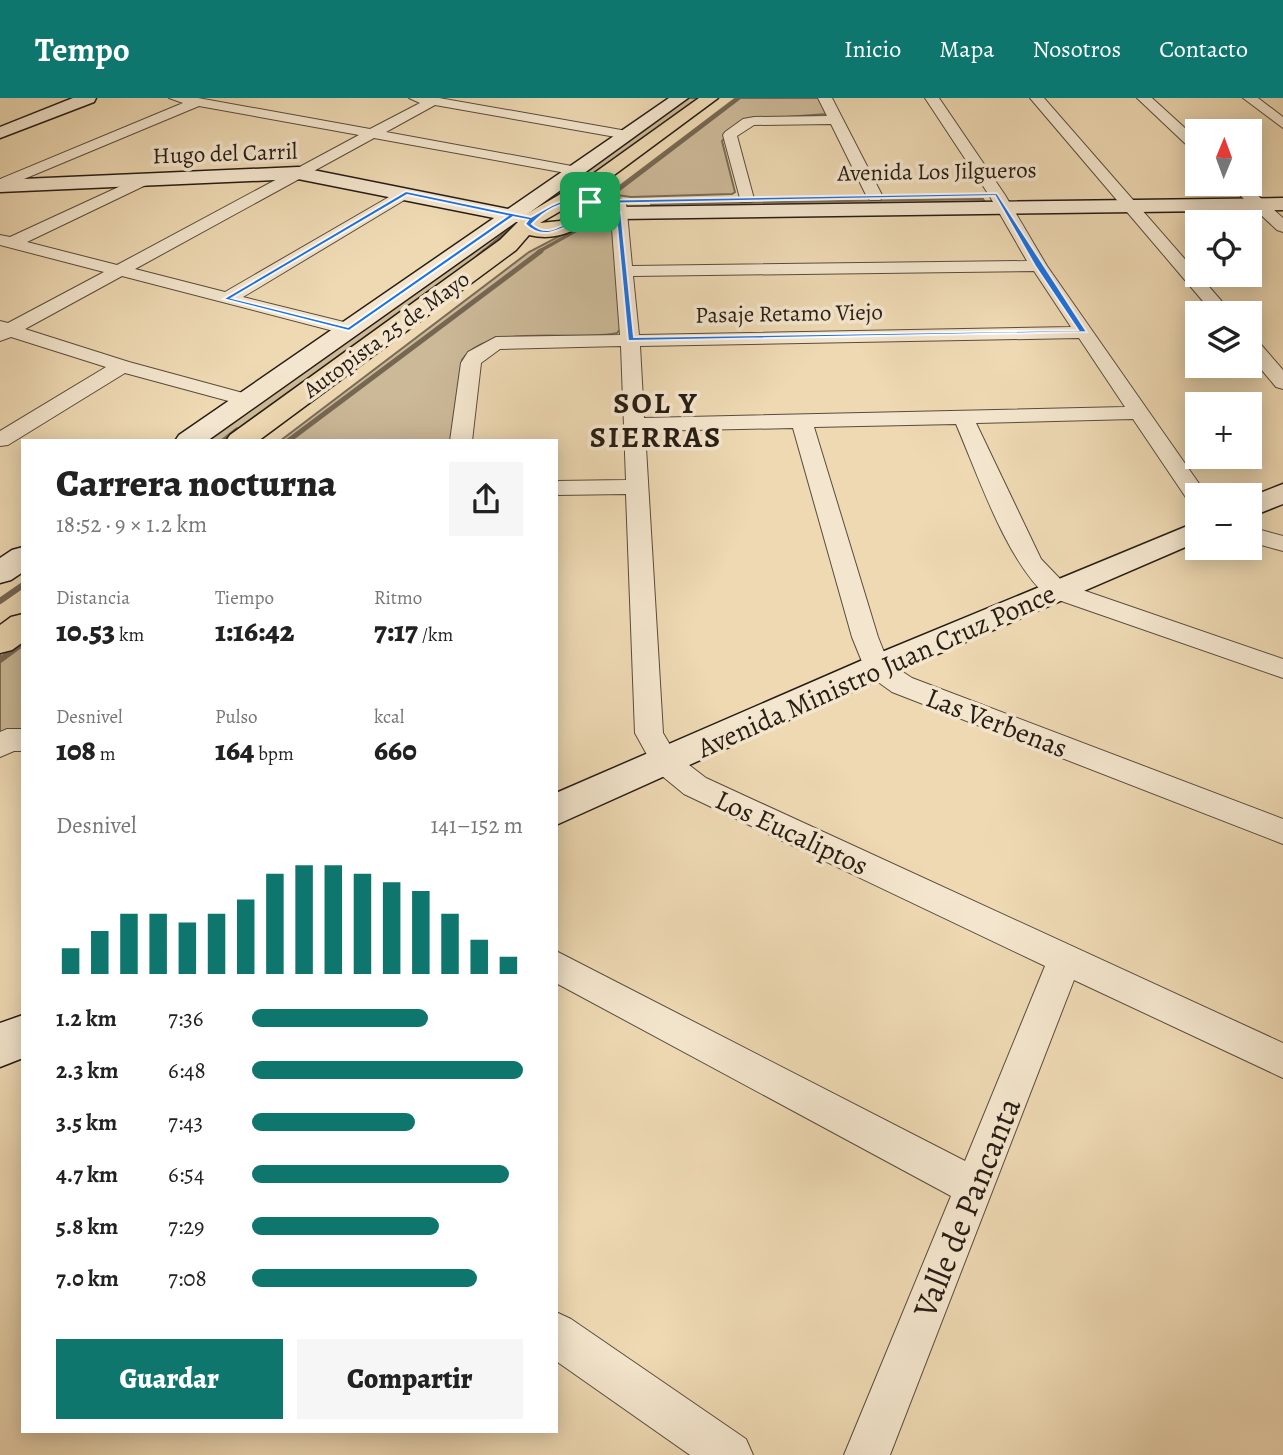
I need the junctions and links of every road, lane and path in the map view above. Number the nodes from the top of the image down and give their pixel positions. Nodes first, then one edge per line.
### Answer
1 (68, 98) edge
2 (88, 98) edge
3 (176, 98) edge
4 (416, 98) edge
5 (680, 98) edge
6 (710, 98) edge
7 (726, 98) edge
8 (825, 98) edge
9 (932, 98) edge
10 (1037, 98) edge
11 (1144, 98) edge
12 (1250, 98) edge
13 (433, 101) junction
14 (197, 102) junction
15 (545, 104) dead end
16 (525, 117) junction
17 (836, 120) junction
18 (1283, 124) edge
19 (0, 125) edge
20 (0, 133) edge
21 (370, 135) junction
22 (627, 135) junction
23 (1185, 136) edge
24 (577, 171) junction
25 (298, 173) junction
26 (143, 181) junction
27 (0, 185) edge
28 (1283, 190) edge
29 (1262, 192) edge
30 (406, 193) junction
31 (1195, 196) edge
32 (1249, 196) edge
33 (1256, 196) edge
34 (875, 197) junction
35 (746, 199) junction
36 (1126, 200) junction
37 (1000, 201) junction
38 (559, 202) junction
39 (591, 203) junction
40 (1283, 204) edge
41 (619, 208) junction
42 (524, 219) junction
43 (566, 226) junction
44 (1283, 227) edge
45 (6, 242) edge
46 (1038, 266) junction
47 (119, 271) junction
48 (625, 271) junction
49 (226, 299) junction
50 (1213, 301) edge
51 (349, 329) junction
52 (3, 331) edge
53 (1083, 332) junction
54 (630, 340) junction
55 (1262, 358) edge
56 (122, 366) junction
57 (1283, 383) edge
58 (247, 401) junction
59 (1139, 413) junction
60 (963, 417) junction
61 (802, 421) junction
62 (634, 425) junction
63 (192, 439) edge
64 (243, 439) edge
65 (271, 439) edge
66 (461, 439) edge
67 (0, 440) edge
68 (1187, 483) edge
69 (635, 487) junction
70 (558, 488) edge
71 (1283, 493) edge
72 (1262, 503) edge
73 (1185, 536) edge
74 (1262, 538) edge
75 (1283, 544) edge
76 (21, 558) edge
77 (0, 573) edge
78 (1056, 590) junction
79 (21, 599) edge
80 (0, 615) edge
81 (21, 626) edge
82 (0, 642) edge
83 (877, 667) junction
84 (1283, 669) edge
85 (666, 763) junction
86 (558, 809) edge
87 (1283, 832) edge
88 (1065, 960) junction
89 (558, 967) edge
90 (21, 1037) edge
91 (0, 1045) edge
92 (1283, 1060) edge
93 (974, 1187) junction
94 (558, 1335) edge
95 (730, 1455) edge
96 (867, 1455) edge

1 - 19 street
2 - 20 street
3 - 14 street
4 - 13 street
5 - 22 street
6 - 38 main road
7 - 39 main road
8 - 17 street
9 - 37 street
10 - 36 street
11 - 23 street
12 - 18 street
13 - 16 street
13 - 21 street
14 - 21 street
14 - 27 street
15 - 16 street
16 - 22 street
17 - 34 street
17 - 35 street
21 - 24 street
21 - 25 street
22 - 24 street
24 - 42 street
25 - 26 street, Hugo del Carril
25 - 30 street, Hugo del Carril
25 - 47 street
26 - 27 street, Hugo del Carril
26 - 45 street
28 - 29 street, Avenida Los Jilgueros
30 - 42 street, Hugo del Carril
30 - 49 street
31 - 36 street, Avenida Los Jilgueros
32 - 44 street
33 - 40 street, Avenida Los Jilgueros
34 - 35 street, Avenida Los Jilgueros
34 - 37 street, Avenida Los Jilgueros
35 - 41 street, Avenida Los Jilgueros
36 - 37 street, Avenida Los Jilgueros
36 - 50 street
37 - 41 street, Avenida Los Jilgueros
37 - 46 street
38 - 39 main road
38 - 42 main road, Autopista 25 de Mayo
39 - 41 street, Avenida Los Jilgueros
39 - 43 main road, Autopista 25 de Mayo
41 - 43 street, Avenida Los Jilgueros
41 - 48 street, Los Eucaliptos
42 - 43 main road
42 - 51 street
42 - 64 main road, Autopista 25 de Mayo
43 - 65 main road, Autopista 25 de Mayo
45 - 47 street
46 - 48 street
46 - 53 street
47 - 49 street
47 - 52 street
48 - 54 street, Los Eucaliptos
49 - 51 street
51 - 58 street
52 - 56 street
53 - 54 street, Pasaje Retamo Viejo
53 - 59 street
54 - 62 street, Los Eucaliptos
54 - 66 street, Pasaje Retamo Viejo
55 - 57 street
56 - 58 street
56 - 67 street
58 - 63 street
59 - 60 street
59 - 68 street
60 - 61 street
60 - 78 street
61 - 62 street
61 - 83 street
62 - 69 street, Los Eucaliptos
69 - 70 street
69 - 85 street, Los Eucaliptos
71 - 72 street
73 - 78 street, Avenida Ministro Juan Cruz Ponce
74 - 75 street
76 - 77 street
78 - 83 street, Avenida Ministro Juan Cruz Ponce
78 - 84 street
79 - 80 main road
81 - 82 main road
83 - 85 street, Avenida Ministro Juan Cruz Ponce
83 - 87 street, Las Verbenas
85 - 86 street, Avenida Ministro Juan Cruz Ponce
85 - 88 street, Los Eucaliptos
88 - 92 street, Los Eucaliptos
88 - 93 street, Valle de Pancanta
89 - 93 street
90 - 91 street
93 - 96 street, Valle de Pancanta
94 - 95 street

